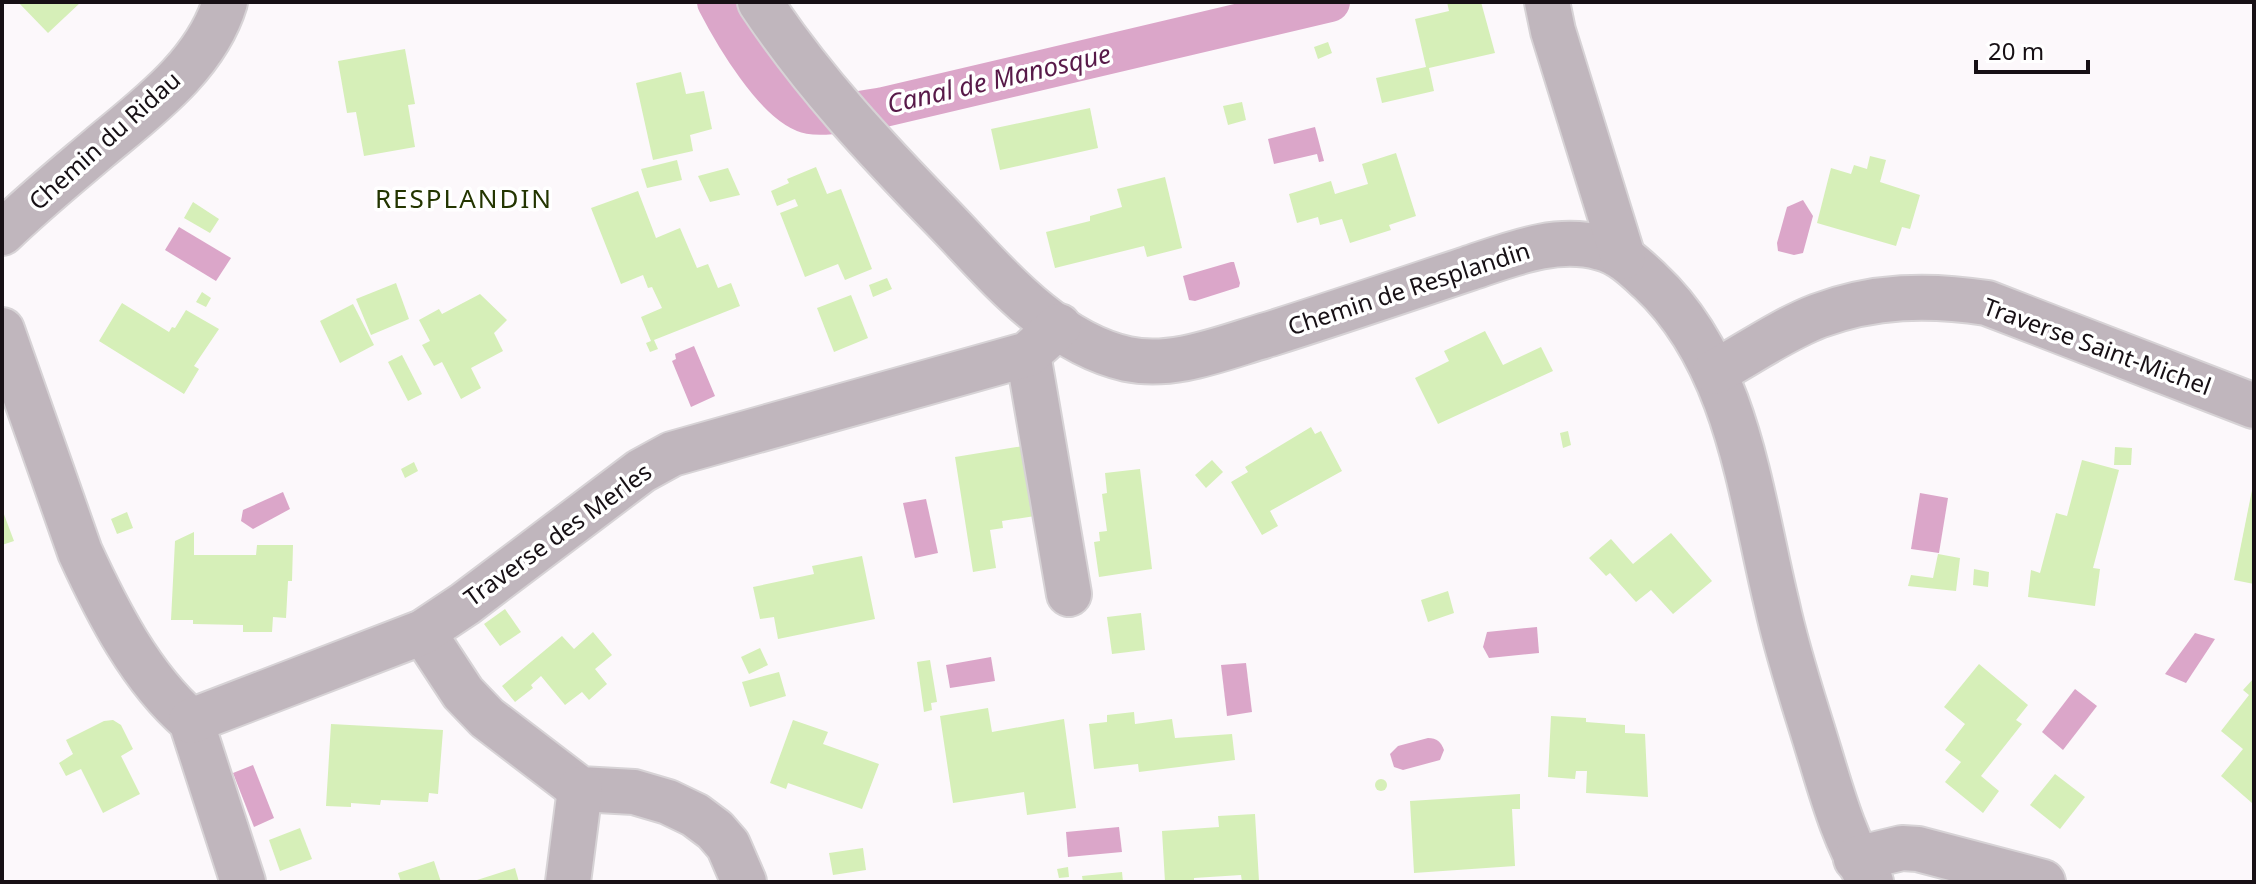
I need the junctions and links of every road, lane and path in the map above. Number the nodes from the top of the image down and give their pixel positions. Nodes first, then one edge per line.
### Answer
1 (225, 2) edge
2 (760, 2) edge
3 (1547, 2) edge
4 (2, 233) edge
5 (1623, 257) junction
6 (2, 330) edge
7 (1043, 340) junction
8 (1715, 372) junction
9 (2254, 406) edge
10 (1069, 594) dead end
11 (423, 632) junction
12 (191, 721) junction
13 (580, 789) junction
14 (1864, 870) edge
15 (243, 882) edge
16 (568, 882) edge
17 (744, 882) edge
18 (2043, 882) edge

1 - 4 street, Chemin du Ridau
2 - 7 street, Chemin de Resplandin
3 - 5 street
5 - 7 street, Chemin de Resplandin
5 - 8 street, Chemin de Resplandin
6 - 12 street
7 - 10 street
7 - 11 street, Traverse des Merles
8 - 9 street, Traverse Saint-Michel
8 - 14 street, Chemin de Resplandin
11 - 12 street, Traverse des Merles
11 - 13 street
12 - 15 street
13 - 16 street
13 - 17 street
14 - 18 street

